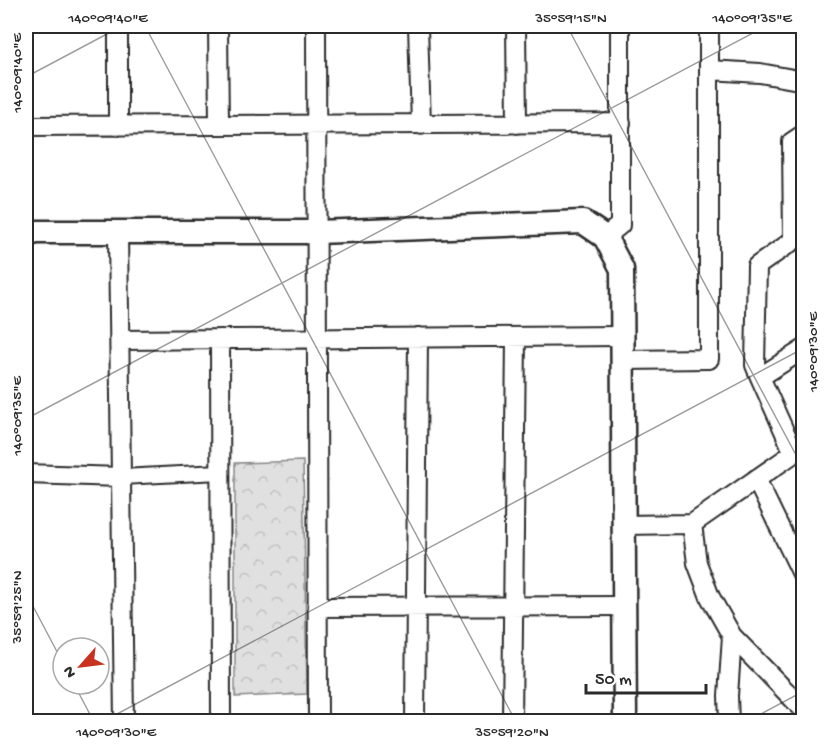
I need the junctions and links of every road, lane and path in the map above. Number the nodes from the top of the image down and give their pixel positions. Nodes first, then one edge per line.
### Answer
1 (118, 26) edge
2 (218, 26) edge
3 (316, 26) edge
4 (418, 26) edge
5 (516, 26) edge
6 (620, 26) edge
7 (709, 26) edge
8 (709, 70) junction
9 (804, 81) edge
10 (621, 123) junction
11 (421, 124) junction
12 (517, 124) junction
13 (219, 125) junction
14 (316, 125) junction
15 (26, 126) edge
16 (118, 126) junction
17 (804, 134) edge
18 (118, 232) junction
19 (317, 232) junction
20 (26, 235) edge
21 (605, 237) junction
22 (798, 237) edge
23 (622, 336) junction
24 (418, 337) junction
25 (516, 337) junction
26 (220, 339) junction
27 (318, 339) junction
28 (120, 340) junction
29 (804, 349) edge
30 (622, 360) junction
31 (760, 377) junction
32 (220, 472) junction
33 (26, 474) edge
34 (121, 477) junction
35 (756, 479) junction
36 (692, 524) junction
37 (623, 525) junction
38 (797, 544) edge
39 (804, 578) edge
40 (416, 606) junction
41 (514, 606) junction
42 (624, 606) junction
43 (318, 607) junction
44 (732, 636) junction
45 (804, 710) edge
46 (124, 722) edge
47 (221, 722) edge
48 (318, 722) edge
49 (415, 722) edge
50 (512, 722) edge
51 (625, 722) edge
52 (729, 722) edge

1 - 16 street
2 - 13 street
3 - 14 street
4 - 11 street
5 - 12 street
6 - 10 street
7 - 8 street
8 - 9 street
8 - 30 street
10 - 12 street
10 - 21 street
11 - 12 street
11 - 14 street
13 - 14 street
13 - 16 street
14 - 19 street
15 - 16 street
17 - 22 street
18 - 19 street
18 - 20 street
18 - 28 street
19 - 21 street
19 - 27 street
21 - 23 street
22 - 31 street
23 - 25 street
23 - 30 street
24 - 25 street
24 - 27 street
24 - 40 street
25 - 41 street
26 - 27 street
26 - 28 street
26 - 32 street
27 - 43 street
28 - 34 street
29 - 31 street
30 - 37 street
31 - 35 street
32 - 34 street
32 - 47 street
33 - 34 street
34 - 46 street
35 - 36 street
35 - 38 street
36 - 37 street
36 - 44 street
37 - 42 street
38 - 39 street
40 - 41 street
40 - 43 street
40 - 49 street
41 - 42 street
41 - 50 street
42 - 51 street
43 - 48 street
44 - 45 street
44 - 52 street

